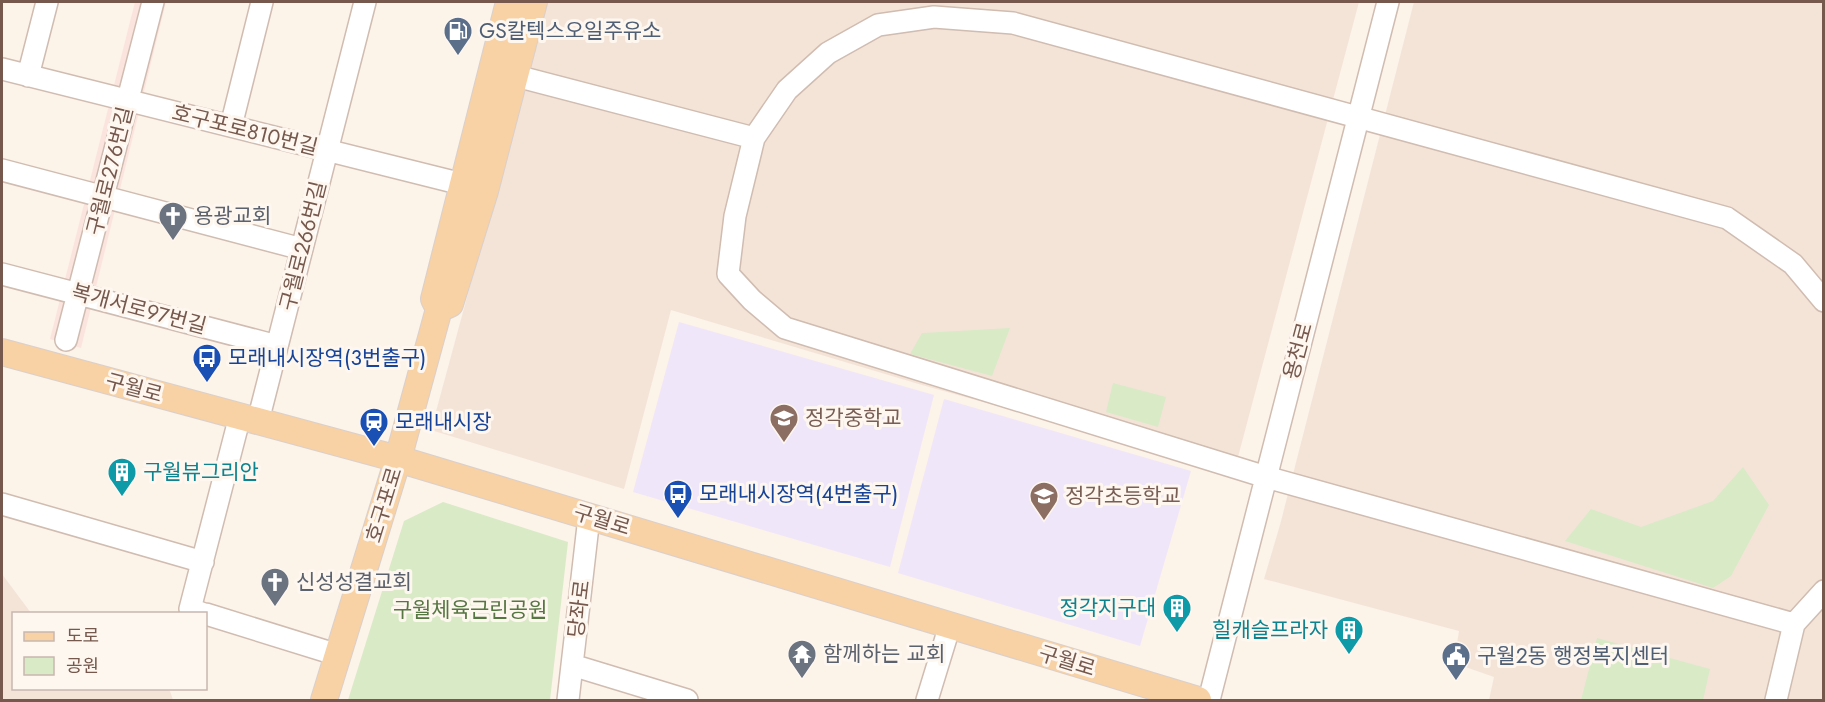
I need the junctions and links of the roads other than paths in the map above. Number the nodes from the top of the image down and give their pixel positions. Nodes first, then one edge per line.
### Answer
1 (47, 2) edge
2 (153, 2) edge
3 (262, 2) edge
4 (365, 2) edge
5 (508, 2) edge
6 (534, 2) edge
7 (1388, 2) edge
8 (936, 9) edge
9 (2, 69) edge
10 (503, 73) junction
11 (28, 76) junction
12 (128, 101) junction
13 (1359, 117) junction
14 (231, 126) junction
15 (754, 138) junction
16 (327, 151) junction
17 (2, 170) edge
18 (462, 184) junction
19 (103, 196) junction
20 (302, 249) junction
21 (2, 274) edge
22 (78, 293) junction
23 (1824, 301) edge
24 (439, 309) junction
25 (277, 346) junction
26 (2, 352) edge
27 (61, 368) junction
28 (249, 419) junction
29 (398, 459) junction
30 (1266, 477) junction
31 (2, 504) edge
32 (589, 517) junction
33 (203, 562) junction
34 (1824, 591) edge
35 (197, 612) edge
36 (207, 616) edge
37 (1794, 624) junction
38 (950, 625) junction
39 (338, 655) junction
40 (572, 665) junction
41 (678, 699) edge
42 (324, 700) edge
43 (568, 700) edge
44 (927, 700) edge
45 (1198, 700) edge
46 (1209, 700) edge
47 (1776, 700) edge

1 - 11 street
2 - 12 street, 구월로276번길
3 - 14 street
4 - 16 street, 구월로266번길
5 - 10 main road, 호구포로
6 - 10 main road, 호구포로
7 - 13 street, 용천로
8 - 13 street
8 - 15 street
9 - 11 street, 호구포로810번길
10 - 15 street
10 - 18 main road, 호구포로
10 - 24 main road, 호구포로
11 - 12 street, 호구포로810번길
12 - 14 street, 호구포로810번길
12 - 19 street, 구월로276번길
13 - 23 street
13 - 30 street, 용천로
14 - 16 street, 호구포로810번길
15 - 30 street
16 - 18 street, 호구포로810번길
16 - 20 street, 구월로266번길
17 - 19 street
18 - 24 main road, 호구포로
19 - 20 street
19 - 22 street, 구월로276번길
20 - 25 street, 구월로266번길
21 - 22 street, 복개서로97번길
22 - 25 street, 복개서로97번길
22 - 27 street, 구월로276번길
24 - 29 main road, 호구포로
25 - 28 street, 구월로266번길
26 - 27 main road, 구월로
27 - 28 main road, 구월로
28 - 29 main road, 구월로
28 - 33 street, 구월로266번길
29 - 32 main road, 구월로
29 - 39 main road, 호구포로
30 - 37 street
30 - 46 street, 용천로
31 - 33 street
32 - 38 main road, 구월로
32 - 40 street, 당좌로
33 - 35 street, 구월로266번길
34 - 37 street
36 - 39 street
37 - 47 street
38 - 44 street
38 - 45 main road, 구월로
39 - 42 main road, 호구포로
40 - 41 street
40 - 43 street, 당좌로

